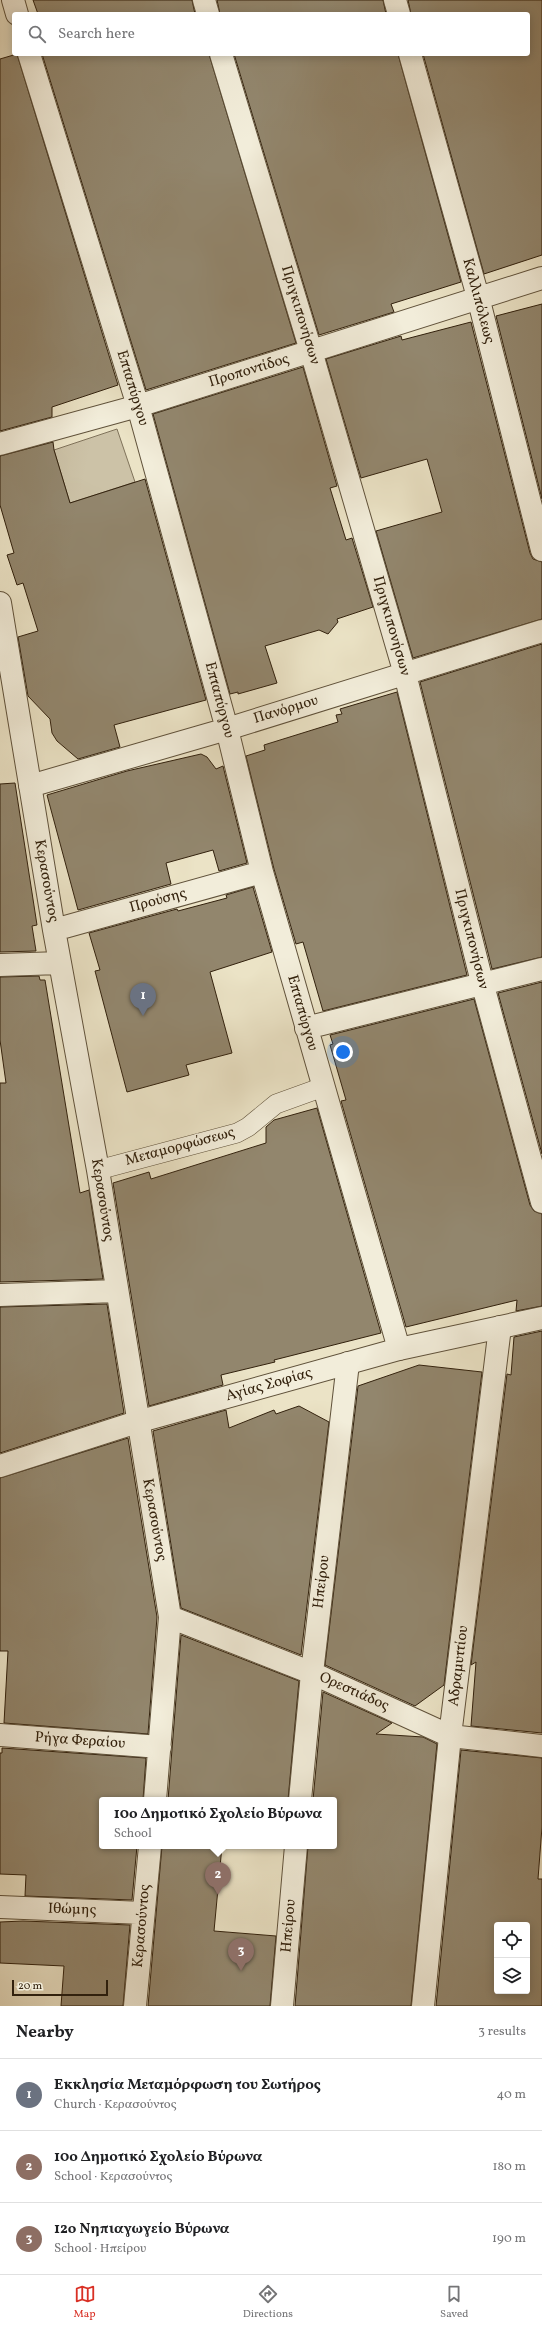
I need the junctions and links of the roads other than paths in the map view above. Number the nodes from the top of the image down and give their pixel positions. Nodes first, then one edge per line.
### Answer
1 (13, 0) edge
2 (204, 0) edge
3 (395, 0) edge
4 (16, 12) edge
5 (207, 12) edge
6 (398, 12) edge
7 (31, 56) edge
8 (221, 56) edge
9 (411, 56) edge
10 (542, 278) edge
11 (478, 297) junction
12 (311, 351) junction
13 (138, 406) junction
14 (0, 444) edge
15 (542, 550) edge
16 (0, 603) edge
17 (542, 631) edge
18 (3, 639) edge
19 (405, 674) junction
20 (227, 729) junction
21 (30, 786) junction
22 (262, 872) junction
23 (54, 930) junction
24 (60, 963) junction
25 (0, 965) edge
26 (542, 969) edge
27 (482, 982) junction
28 (306, 1028) junction
29 (323, 1087) junction
30 (98, 1170) junction
31 (542, 1202) edge
32 (117, 1291) junction
33 (0, 1295) edge
34 (542, 1318) edge
35 (500, 1327) junction
36 (399, 1349) junction
37 (348, 1364) junction
38 (137, 1422) junction
39 (0, 1466) edge
40 (170, 1617) junction
41 (312, 1673) junction
42 (0, 1735) edge
43 (450, 1736) junction
44 (542, 1746) edge
45 (160, 1747) junction
46 (155, 1797) edge
47 (300, 1797) edge
48 (150, 1849) edge
49 (296, 1849) edge
50 (0, 1906) edge
51 (143, 1913) junction
52 (135, 2006) edge
53 (282, 2006) edge
54 (423, 2006) edge

1 - 4 street
2 - 5 street
3 - 6 street
7 - 13 street, Επταπύργου
8 - 12 street, Πριγκιπονήσων
9 - 11 street, Καλλιπόλεως
10 - 11 street, Προποντίδος
11 - 12 street, Προποντίδος
11 - 15 street, Καλλιπόλεως
12 - 13 street, Προποντίδος
12 - 19 street, Πριγκιπονήσων
13 - 14 street, Προποντίδος
13 - 20 street, Επταπύργου
16 - 18 street, Κερασούντος
17 - 19 street, Πανόρμου
18 - 21 street, Κερασούντος
19 - 20 street, Πανόρμου
19 - 27 street, Πριγκιπονήσων
20 - 21 street, Πανόρμου
20 - 22 street, Επταπύργου
21 - 23 street, Κερασούντος
22 - 23 street, Προύσης
22 - 28 street, Επταπύργου
23 - 24 street, Κερασούντος
24 - 25 street
24 - 30 street, Κερασούντος
26 - 27 street
27 - 28 street
27 - 31 street, Πριγκιπονήσων
28 - 29 street, Επταπύργου
29 - 30 street, Μεταμορφώσεως
29 - 36 street, Επταπύργου
30 - 32 street, Κερασούντος
32 - 33 street
32 - 38 street, Κερασούντος
34 - 35 street, Αγίας Σοφίας
35 - 36 street, Αγίας Σοφίας
35 - 43 street, Αδραμυττίου
36 - 37 street, Αγίας Σοφίας
37 - 38 street, Αγίας Σοφίας
37 - 41 street, Ηπείρου
38 - 39 street, Αγίας Σοφίας
38 - 40 street, Κερασούντος
40 - 41 street, Ορεστιάδος
40 - 45 street, Κερασούντος
41 - 43 street, Ορεστιάδος
41 - 47 street, Ηπείρου
42 - 45 street, Ρήγα Φεραίου
43 - 44 street, Ορεστιάδος
43 - 54 street, Αδραμυττίου
45 - 46 street, Κερασούντος
48 - 51 street, Κερασούντος
49 - 53 street, Ηπείρου
50 - 51 street, Ιθώμης
51 - 52 street, Κερασούντος

